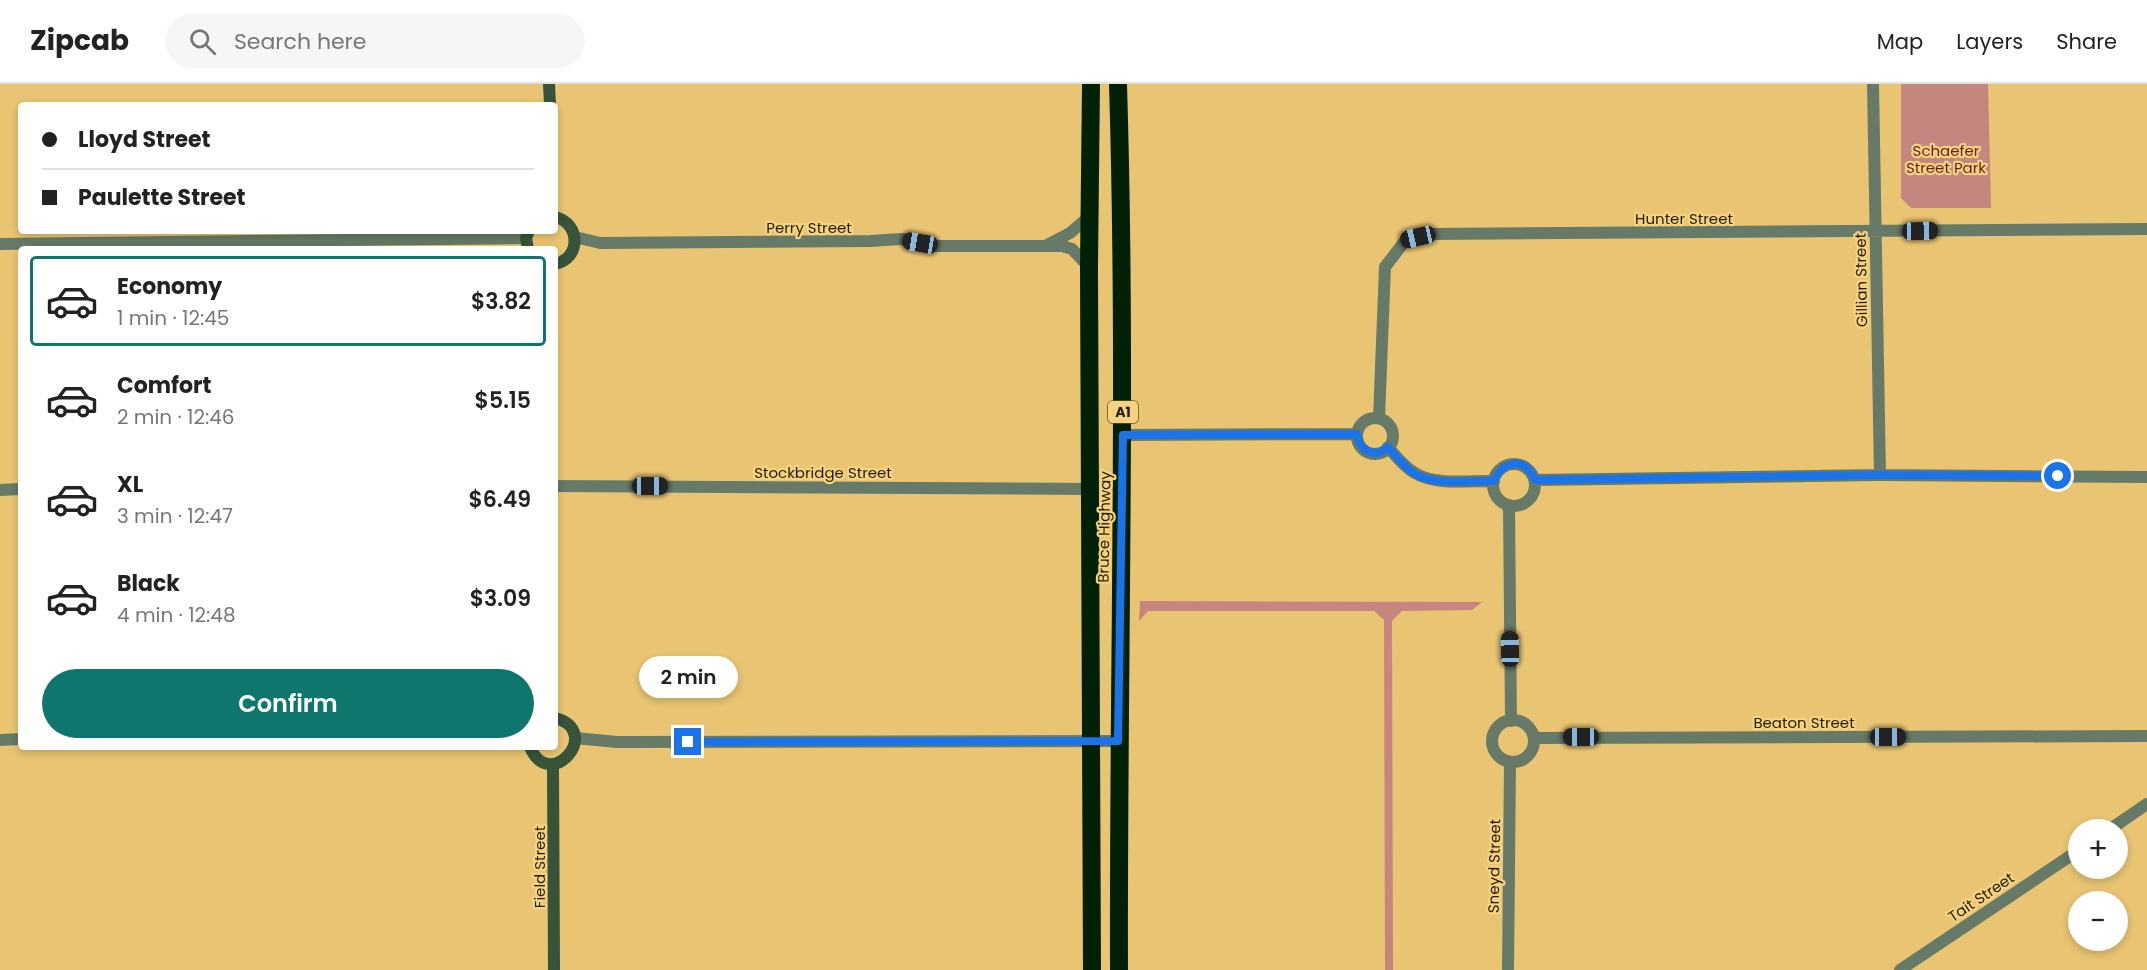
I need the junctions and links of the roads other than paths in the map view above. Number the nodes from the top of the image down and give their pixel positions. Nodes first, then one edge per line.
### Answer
1 (549, 84) edge
2 (1091, 84) edge
3 (1118, 84) edge
4 (1873, 84) edge
5 (549, 102) edge
6 (1090, 216) junction
7 (558, 218) edge
8 (2147, 229) edge
9 (1875, 232) junction
10 (575, 237) junction
11 (528, 239) edge
12 (0, 244) edge
13 (1043, 247) junction
14 (558, 263) edge
15 (1089, 267) junction
16 (1379, 418) junction
17 (1357, 434) junction
18 (1123, 435) junction
19 (1388, 447) junction
20 (1880, 475) junction
21 (2147, 477) edge
22 (1535, 480) junction
23 (1494, 481) junction
24 (558, 486) edge
25 (18, 489) edge
26 (1091, 489) junction
27 (0, 490) edge
28 (1509, 506) junction
29 (558, 719) edge
30 (1511, 721) junction
31 (2147, 736) edge
32 (575, 738) junction
33 (1534, 738) junction
34 (0, 740) edge
35 (18, 740) edge
36 (1091, 740) junction
37 (1118, 741) junction
38 (531, 750) edge
39 (1510, 762) junction
40 (553, 764) junction
41 (2147, 804) edge
42 (2125, 819) edge
43 (2068, 857) edge
44 (554, 970) edge
45 (1092, 970) edge
46 (1119, 970) edge
47 (1508, 970) edge
48 (1900, 970) edge

1 - 5 street
2 - 6 highway, Bruce Highway / A1
3 - 18 highway, Bruce Highway / A1
4 - 9 street, Gillian Street
6 - 13 street, Perry Street
6 - 15 highway, Bruce Highway / A1
7 - 10 street
8 - 9 street, Hunter Street
9 - 16 street, Hunter Street
9 - 20 street, Gillian Street
10 - 13 street, Perry Street
10 - 14 street
11 - 12 street
13 - 15 street, Perry Street
15 - 26 highway, Bruce Highway / A1
16 - 17 street
16 - 19 street
17 - 18 street
17 - 19 street
18 - 37 highway, Bruce Highway / A1
19 - 23 street
20 - 21 street
20 - 22 street
22 - 23 street
22 - 28 street
23 - 28 street
24 - 26 street, Stockbridge Street
25 - 27 street
26 - 36 highway, Bruce Highway / A1
28 - 30 street
29 - 32 street
30 - 33 street
30 - 39 street
31 - 33 street, Beaton Street
32 - 36 street
32 - 40 street
33 - 39 street
34 - 35 street
36 - 37 street
36 - 45 highway, Bruce Highway / A1
37 - 46 highway, Bruce Highway / A1
38 - 40 street
39 - 47 street, Sneyd Street
40 - 44 street, Field Street
41 - 42 street
43 - 48 street, Tait Street

